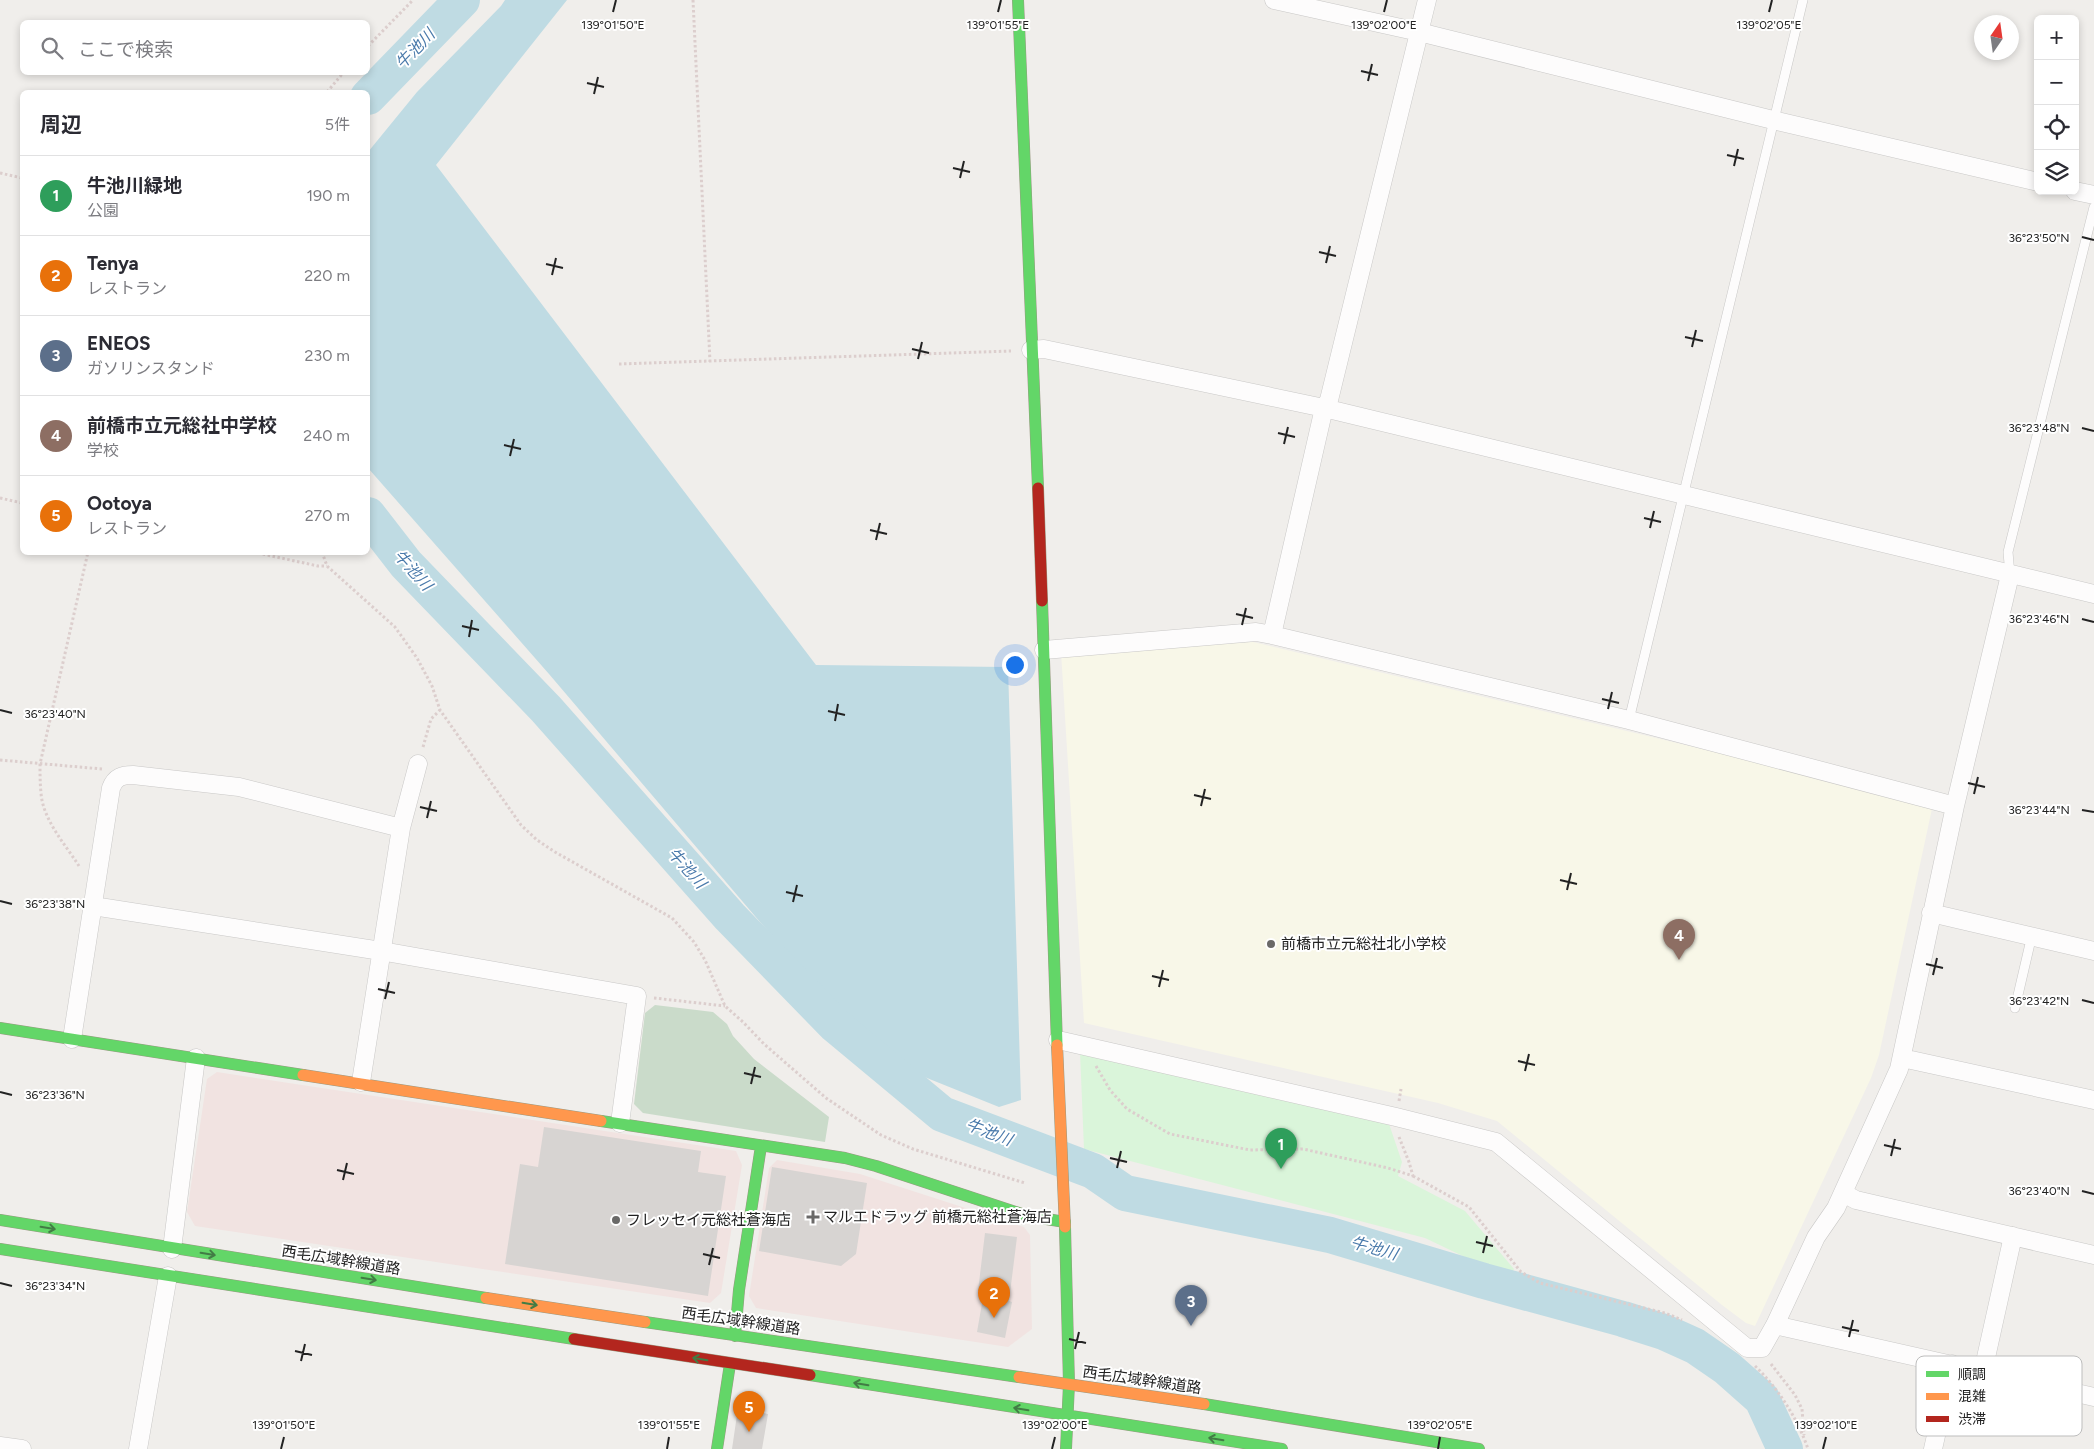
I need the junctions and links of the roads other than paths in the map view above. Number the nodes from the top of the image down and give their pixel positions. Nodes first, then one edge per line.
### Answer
1 (1018, 0) edge
2 (1274, 0) edge
3 (1427, 0) edge
4 (1803, 0) edge
5 (1420, 32) junction
6 (1773, 120) junction
7 (2034, 181) edge
8 (2079, 191) edge
9 (2094, 195) edge
10 (2094, 208) edge
11 (1031, 350) junction
12 (1324, 408) junction
13 (1682, 494) junction
14 (2010, 575) junction
15 (2094, 594) edge
16 (1272, 635) junction
17 (1044, 650) junction
18 (1629, 720) junction
19 (418, 764) road end
20 (1955, 806) junction
21 (402, 828) junction
22 (94, 898) junction
23 (1931, 913) junction
24 (2032, 935) junction
25 (381, 951) junction
26 (2094, 951) edge
27 (2015, 1008) dead end
28 (0, 1028) edge
29 (72, 1039) junction
30 (1058, 1040) junction
31 (196, 1058) junction
32 (1902, 1058) junction
33 (361, 1082) junction
34 (2094, 1100) edge
35 (620, 1123) junction
36 (761, 1146) junction
37 (1843, 1193) junction
38 (0, 1220) edge
39 (1065, 1222) junction
40 (2013, 1236) junction
41 (172, 1249) junction
42 (0, 1250) edge
43 (2094, 1255) edge
44 (168, 1276) junction
45 (1775, 1325) junction
46 (735, 1336) junction
47 (1916, 1356) edge
48 (1987, 1356) edge
49 (730, 1364) junction
50 (1069, 1384) junction
51 (1068, 1416) junction
52 (1936, 1436) edge
53 (0, 1446) edge
54 (22, 1449) edge
55 (138, 1449) edge
56 (717, 1449) edge
57 (1066, 1449) edge
58 (1282, 1449) edge
59 (1479, 1449) edge
60 (1933, 1449) edge

1 - 11 street
2 - 5 street
3 - 5 street
4 - 6 lane
5 - 6 street
5 - 12 street
6 - 7 street
6 - 13 lane
8 - 9 street
10 - 14 lane
11 - 12 street
11 - 17 street
12 - 13 street
12 - 16 street
13 - 14 street
13 - 18 lane
14 - 15 street
14 - 20 street
16 - 17 street
16 - 18 street
17 - 30 street
18 - 20 street
19 - 21 street
20 - 23 street
21 - 22 street
21 - 25 street
22 - 25 street
22 - 29 street
23 - 24 street
23 - 32 street
24 - 26 street
24 - 27 lane
25 - 33 street
25 - 35 street
28 - 29 street
29 - 31 street
30 - 39 street
30 - 45 street
31 - 33 street
31 - 41 street
32 - 34 street
32 - 37 street
33 - 35 street
35 - 36 street
36 - 39 street
36 - 46 street
37 - 40 street
37 - 45 street
38 -> 41 street, 西毛広域幹線道路
39 - 50 street
40 - 43 street
40 - 48 street
41 -> 46 street, 西毛広域幹線道路
42 - 44 street
49 -> 44 street
44 - 55 street
45 - 47 street
46 - 50 street, 西毛広域幹線道路
51 -> 49 street
49 - 56 street
50 - 51 street
50 - 59 street, 西毛広域幹線道路
51 - 57 street
58 -> 51 street
52 - 60 street
53 - 54 street

